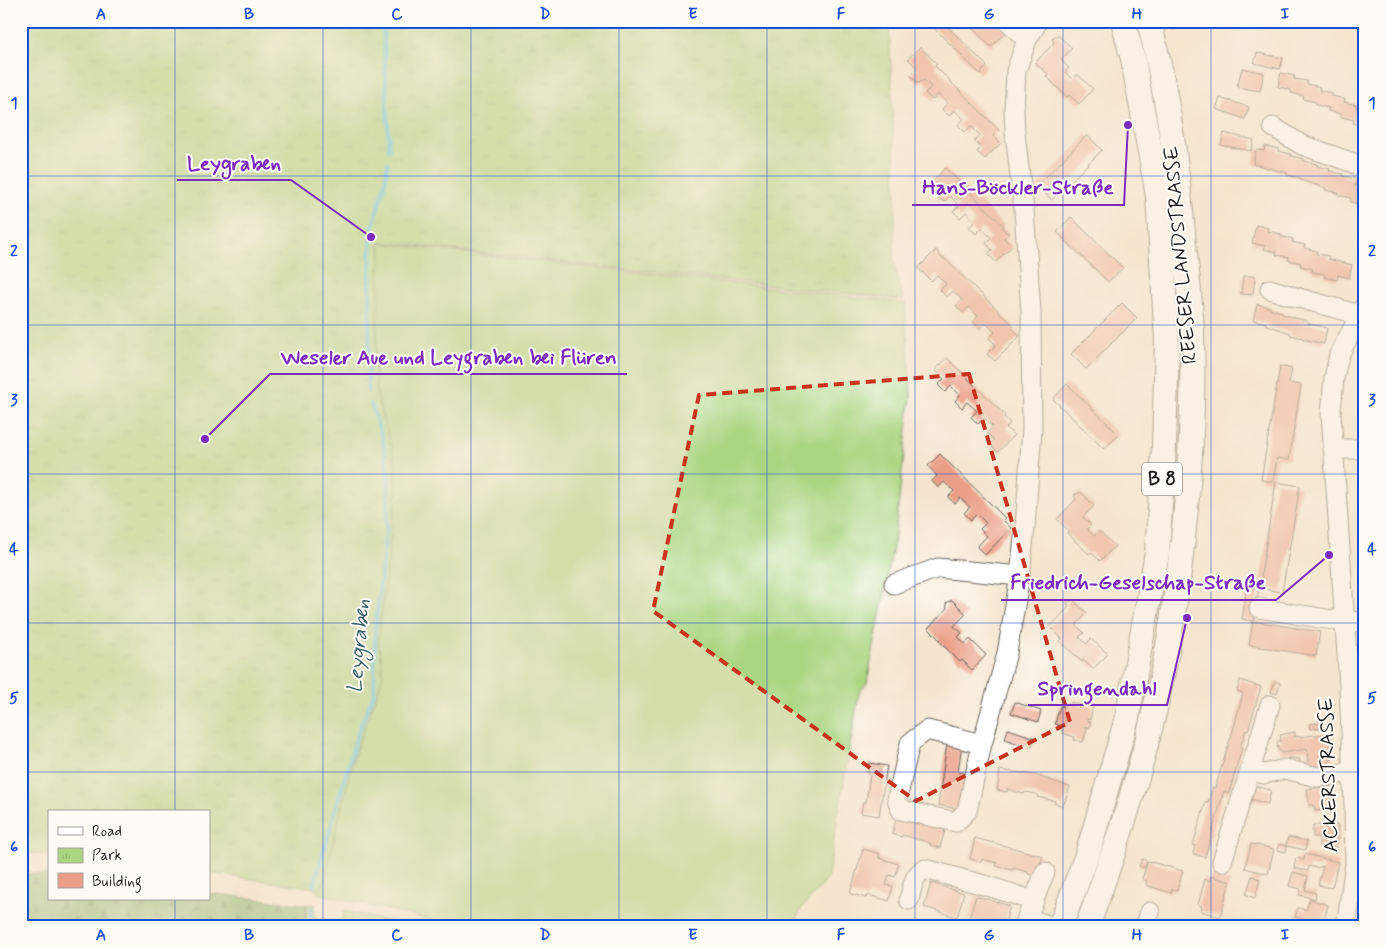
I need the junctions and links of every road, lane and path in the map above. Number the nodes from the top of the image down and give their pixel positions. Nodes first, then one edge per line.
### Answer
1 (1008, 21) edge
2 (1038, 21) edge
3 (1124, 21) edge
4 (1149, 21) edge
5 (1027, 40) junction
6 (1273, 127) dead end
7 (1365, 169) edge
8 (1270, 289) dead end
9 (1362, 310) edge
10 (1334, 449) junction
11 (1365, 449) edge
12 (1020, 576) junction
13 (894, 584) dead end
14 (1259, 608) dead end
15 (1365, 621) edge
16 (1345, 622) junction
17 (1270, 704) dead end
18 (984, 736) junction
19 (1251, 771) junction
20 (1352, 772) junction
21 (1222, 862) dead end
22 (1045, 872) dead end
23 (909, 900) dead end
24 (1034, 901) junction
25 (1025, 923) edge
26 (1053, 927) edge
27 (1060, 927) edge
28 (1087, 927) edge
29 (1346, 927) edge

1 - 5 street
2 - 5 street
3 - 27 main road, REESER LANDSTRASSE / B 8
4 - 28 main road, REESER LANDSTRASSE / B 8
5 - 12 street
6 - 7 street
8 - 9 street, ACKERSTRASSE
9 - 10 street, ACKERSTRASSE
10 - 11 street
10 - 16 street, ACKERSTRASSE
12 - 13 street
12 - 18 street
14 - 16 street
15 - 16 street
16 - 20 street, ACKERSTRASSE
17 - 19 street
18 - 18 street
19 - 20 street
19 - 21 street
20 - 29 street, ACKERSTRASSE
22 - 24 street
23 - 24 street
24 - 25 street
25 - 26 street

